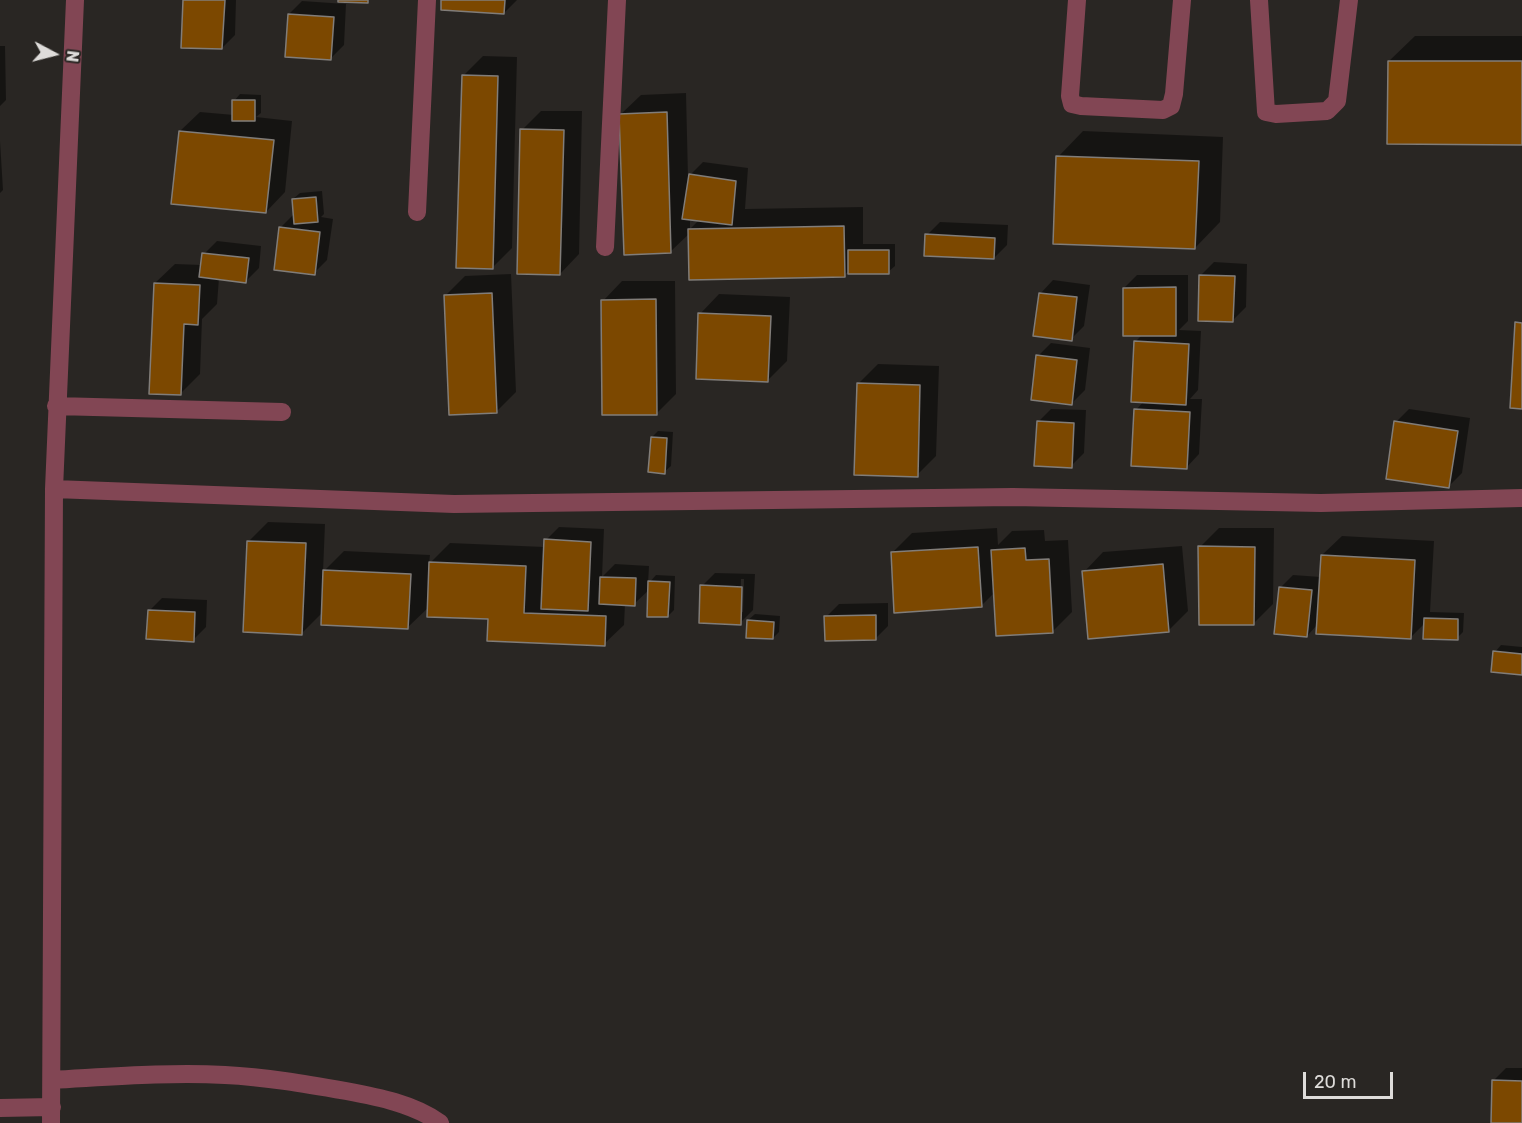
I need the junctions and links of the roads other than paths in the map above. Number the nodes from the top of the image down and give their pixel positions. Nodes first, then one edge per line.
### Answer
1 (75, 0) edge
2 (427, 0) edge
3 (617, 0) edge
4 (1077, 0) edge
5 (1182, 0) edge
6 (1259, 0) edge
7 (1349, 0) edge
8 (417, 212) dead end
9 (605, 247) dead end
10 (56, 406) junction
11 (282, 412) dead end
12 (54, 489) junction
13 (1522, 498) edge
14 (52, 1080) junction
15 (0, 1108) edge
16 (51, 1115) edge
17 (440, 1123) edge

1 - 10 street
2 - 8 street
3 - 9 street
4 - 5 street
6 - 7 street
10 - 11 street
10 - 12 street
12 - 13 street
12 - 14 street
14 - 16 street
14 - 17 street
15 - 16 street

